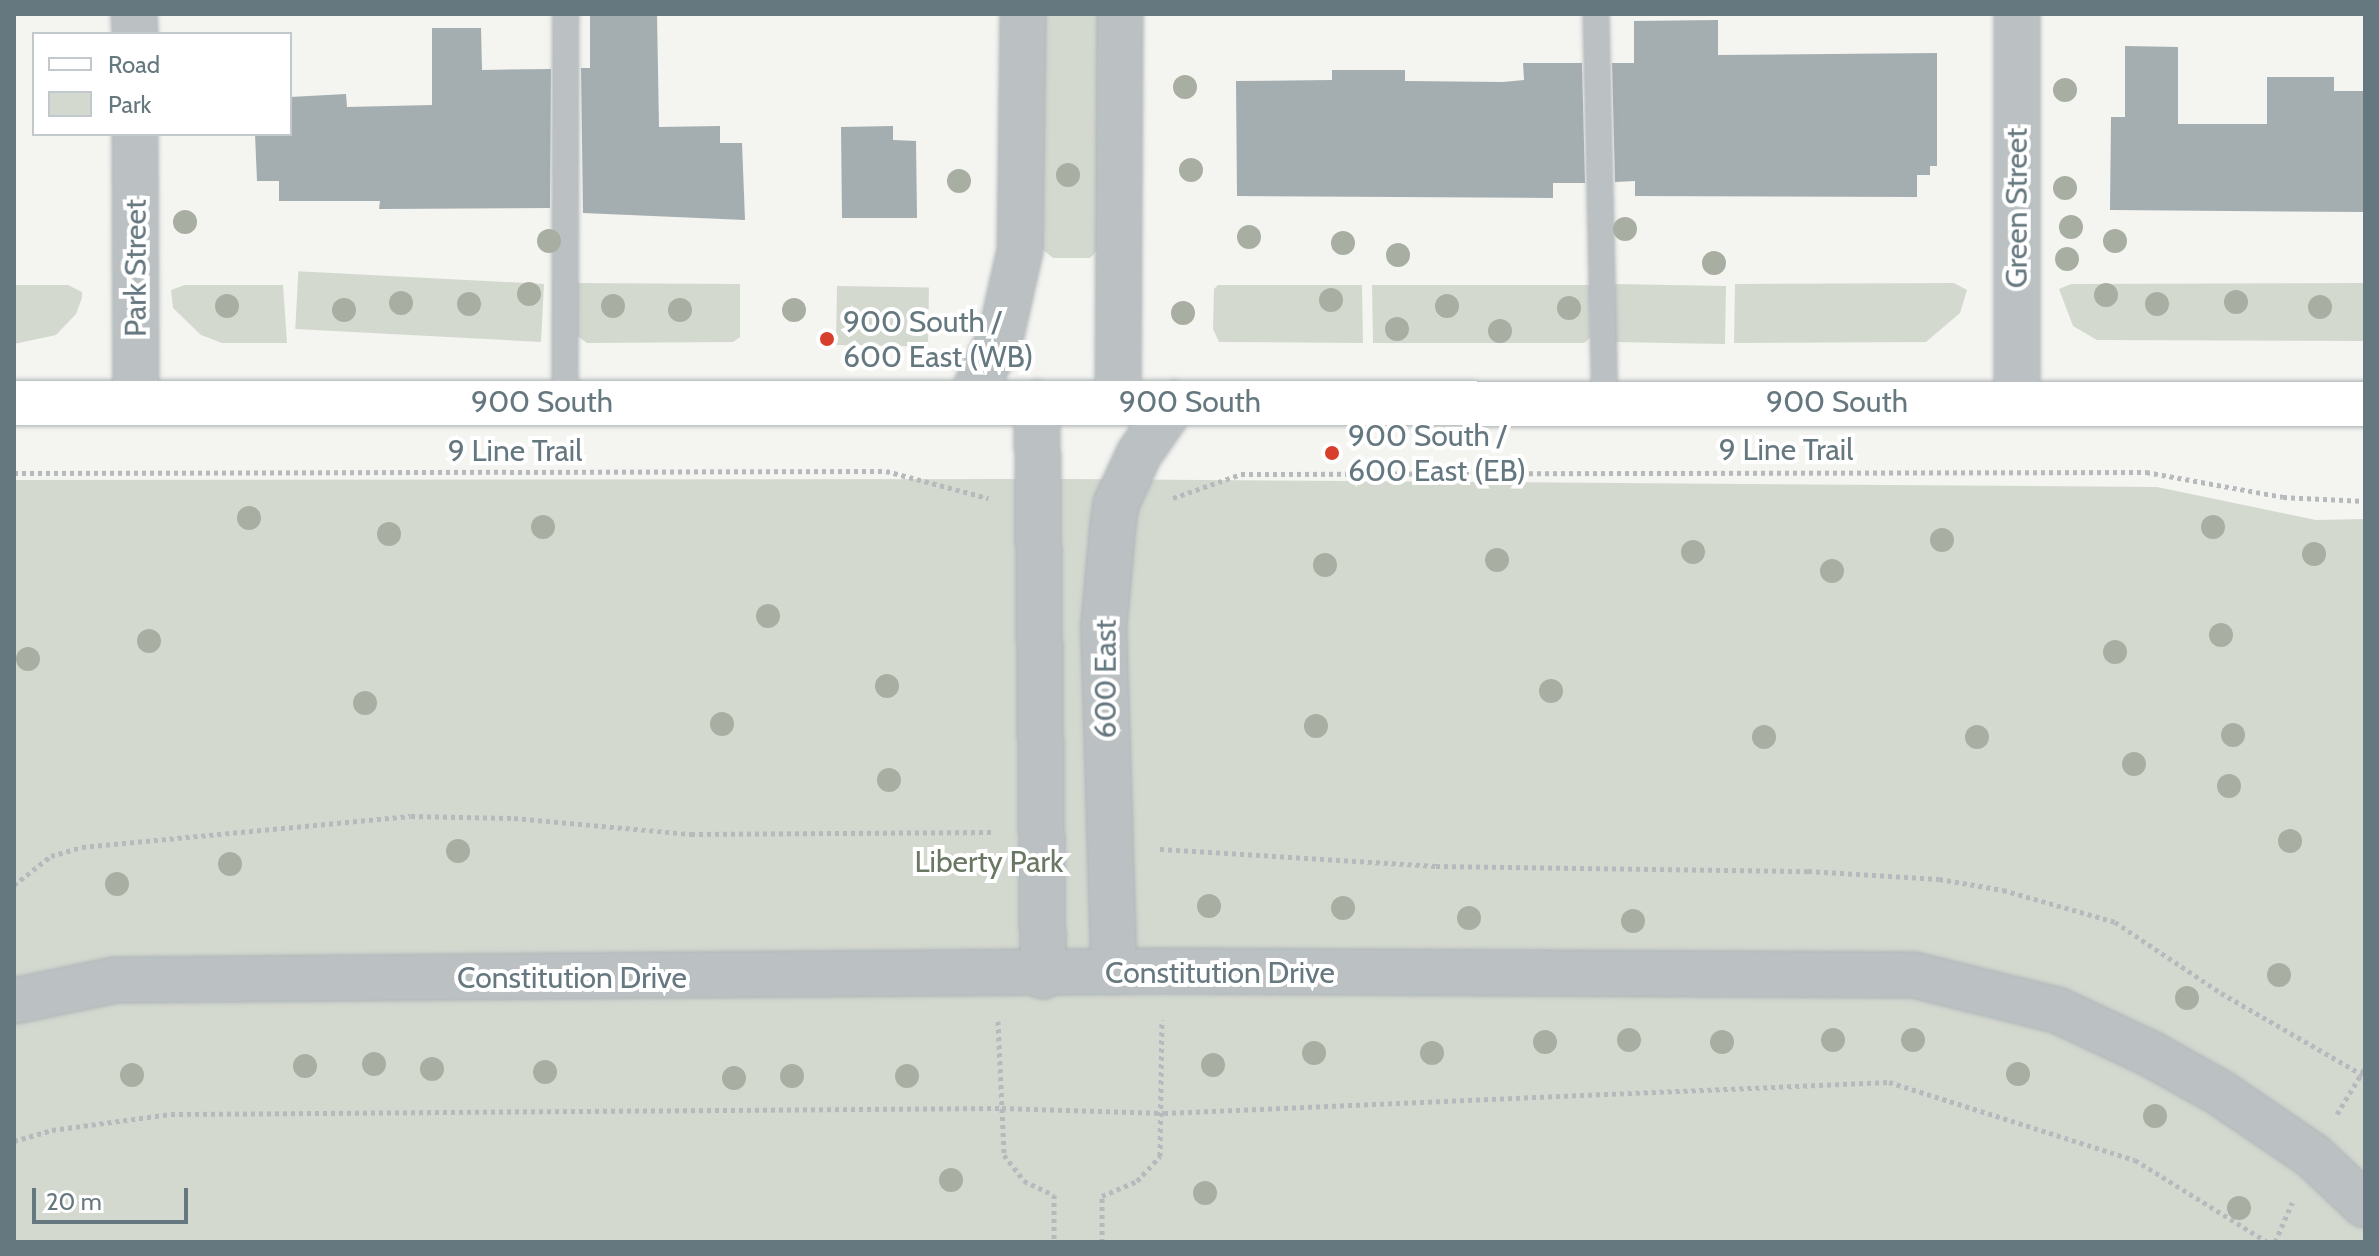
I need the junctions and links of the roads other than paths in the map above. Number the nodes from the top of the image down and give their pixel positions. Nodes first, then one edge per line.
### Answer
1 (566, 14) edge
2 (1023, 14) edge
3 (1120, 14) edge
4 (1596, 14) edge
5 (2017, 14) edge
6 (135, 136) edge
7 (136, 402) junction
8 (565, 402) junction
9 (969, 402) junction
10 (1037, 402) junction
11 (1118, 402) junction
12 (1175, 402) junction
13 (1605, 402) junction
14 (2017, 402) junction
15 (14, 403) edge
16 (2365, 404) edge
17 (1114, 972) junction
18 (1043, 976) junction
19 (14, 1001) edge
20 (2365, 1205) edge

1 - 8 lane
2 - 9 street
3 - 11 street
4 - 13 lane
5 - 14 street, Green Street
6 - 7 street, Park Street
7 - 8 street, 900 South
7 - 15 street, 900 South
8 - 9 street, 900 South
9 - 10 street, 900 South
10 - 11 street, 900 South
10 - 18 street
11 - 12 street, 900 South
12 - 13 street, 900 South
12 - 17 street, 600 East
13 - 14 street, 900 South
14 - 16 street, 900 South
17 - 18 street, Constitution Drive
17 - 20 street, Constitution Drive
18 - 19 street, Constitution Drive

